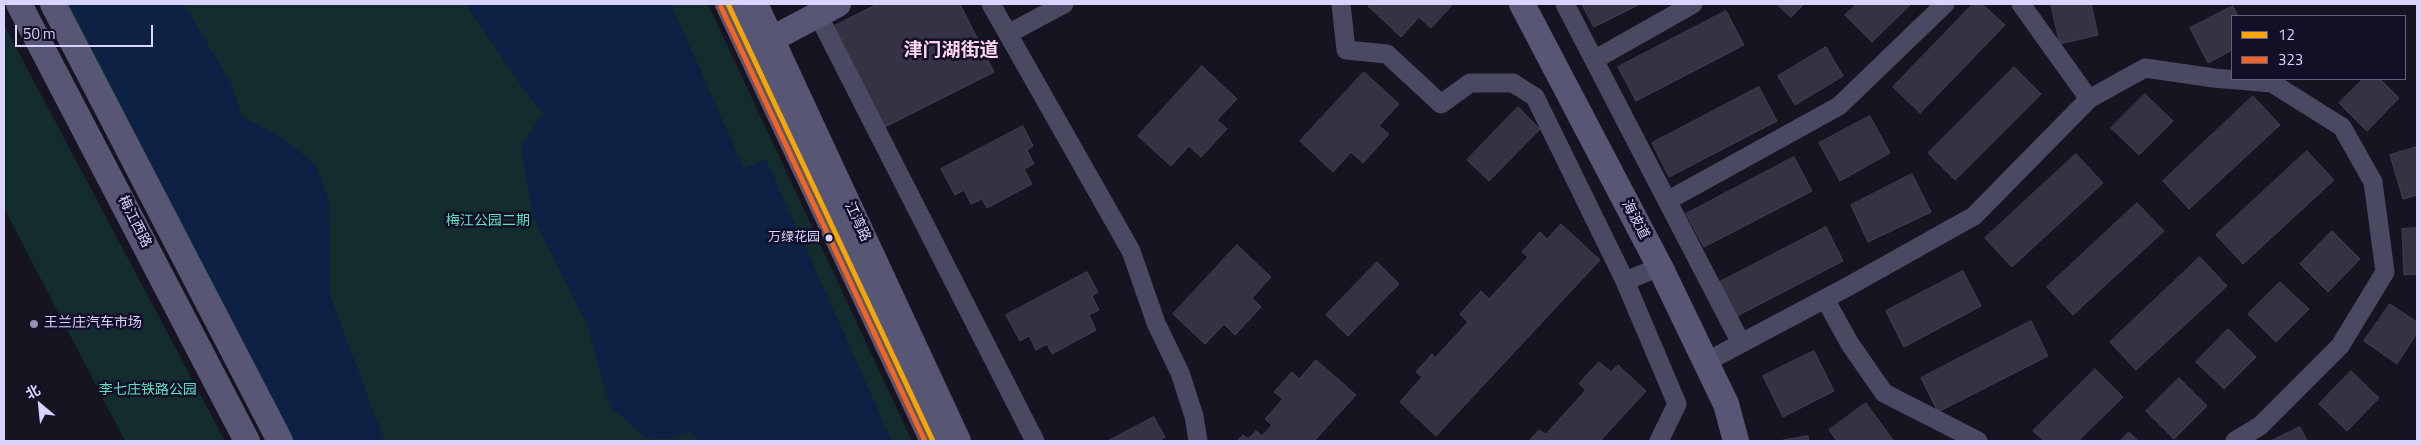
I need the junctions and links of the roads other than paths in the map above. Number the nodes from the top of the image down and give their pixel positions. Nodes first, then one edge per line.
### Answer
1 (19, 4) edge
2 (53, 4) edge
3 (728, 4) edge
4 (755, 4) edge
5 (991, 4) edge
6 (1064, 4) edge
7 (1341, 4) edge
8 (1522, 4) edge
9 (1564, 4) edge
10 (1693, 4) edge
11 (1945, 4) edge
12 (2021, 4) edge
13 (828, 9) edge
14 (1008, 34) junction
15 (761, 45) junction
16 (1594, 60) junction
17 (2231, 79) edge
18 (2237, 80) edge
19 (2089, 99) junction
20 (1667, 200) junction
21 (1660, 267) junction
22 (1625, 281) junction
23 (1825, 299) junction
24 (1741, 343) junction
25 (1706, 362) junction
26 (247, 441) edge
27 (280, 441) edge
28 (933, 441) edge
29 (958, 441) edge
30 (1035, 441) edge
31 (1198, 441) edge
32 (1659, 441) edge
33 (1736, 441) edge
34 (1978, 441) edge
35 (2235, 441) edge

1 - 26 main road, 梅江西路
2 - 27 main road
3 - 15 main road, 江湾路
4 - 15 main road, 江湾路
5 - 14 street
6 - 14 street
7 - 22 street
8 - 21 main road, 海波道
9 - 16 street
10 - 16 street
11 - 20 street
12 - 19 street
13 - 15 main road
13 - 30 street
14 - 31 street
15 - 28 main road, 江湾路
15 - 29 main road, 江湾路
16 - 20 street
17 - 19 street
18 - 35 street
19 - 23 street
20 - 24 street
21 - 22 street
21 - 25 main road, 海波道
22 - 32 street
23 - 24 street
23 - 34 street
24 - 25 street
25 - 33 main road, 海波道

